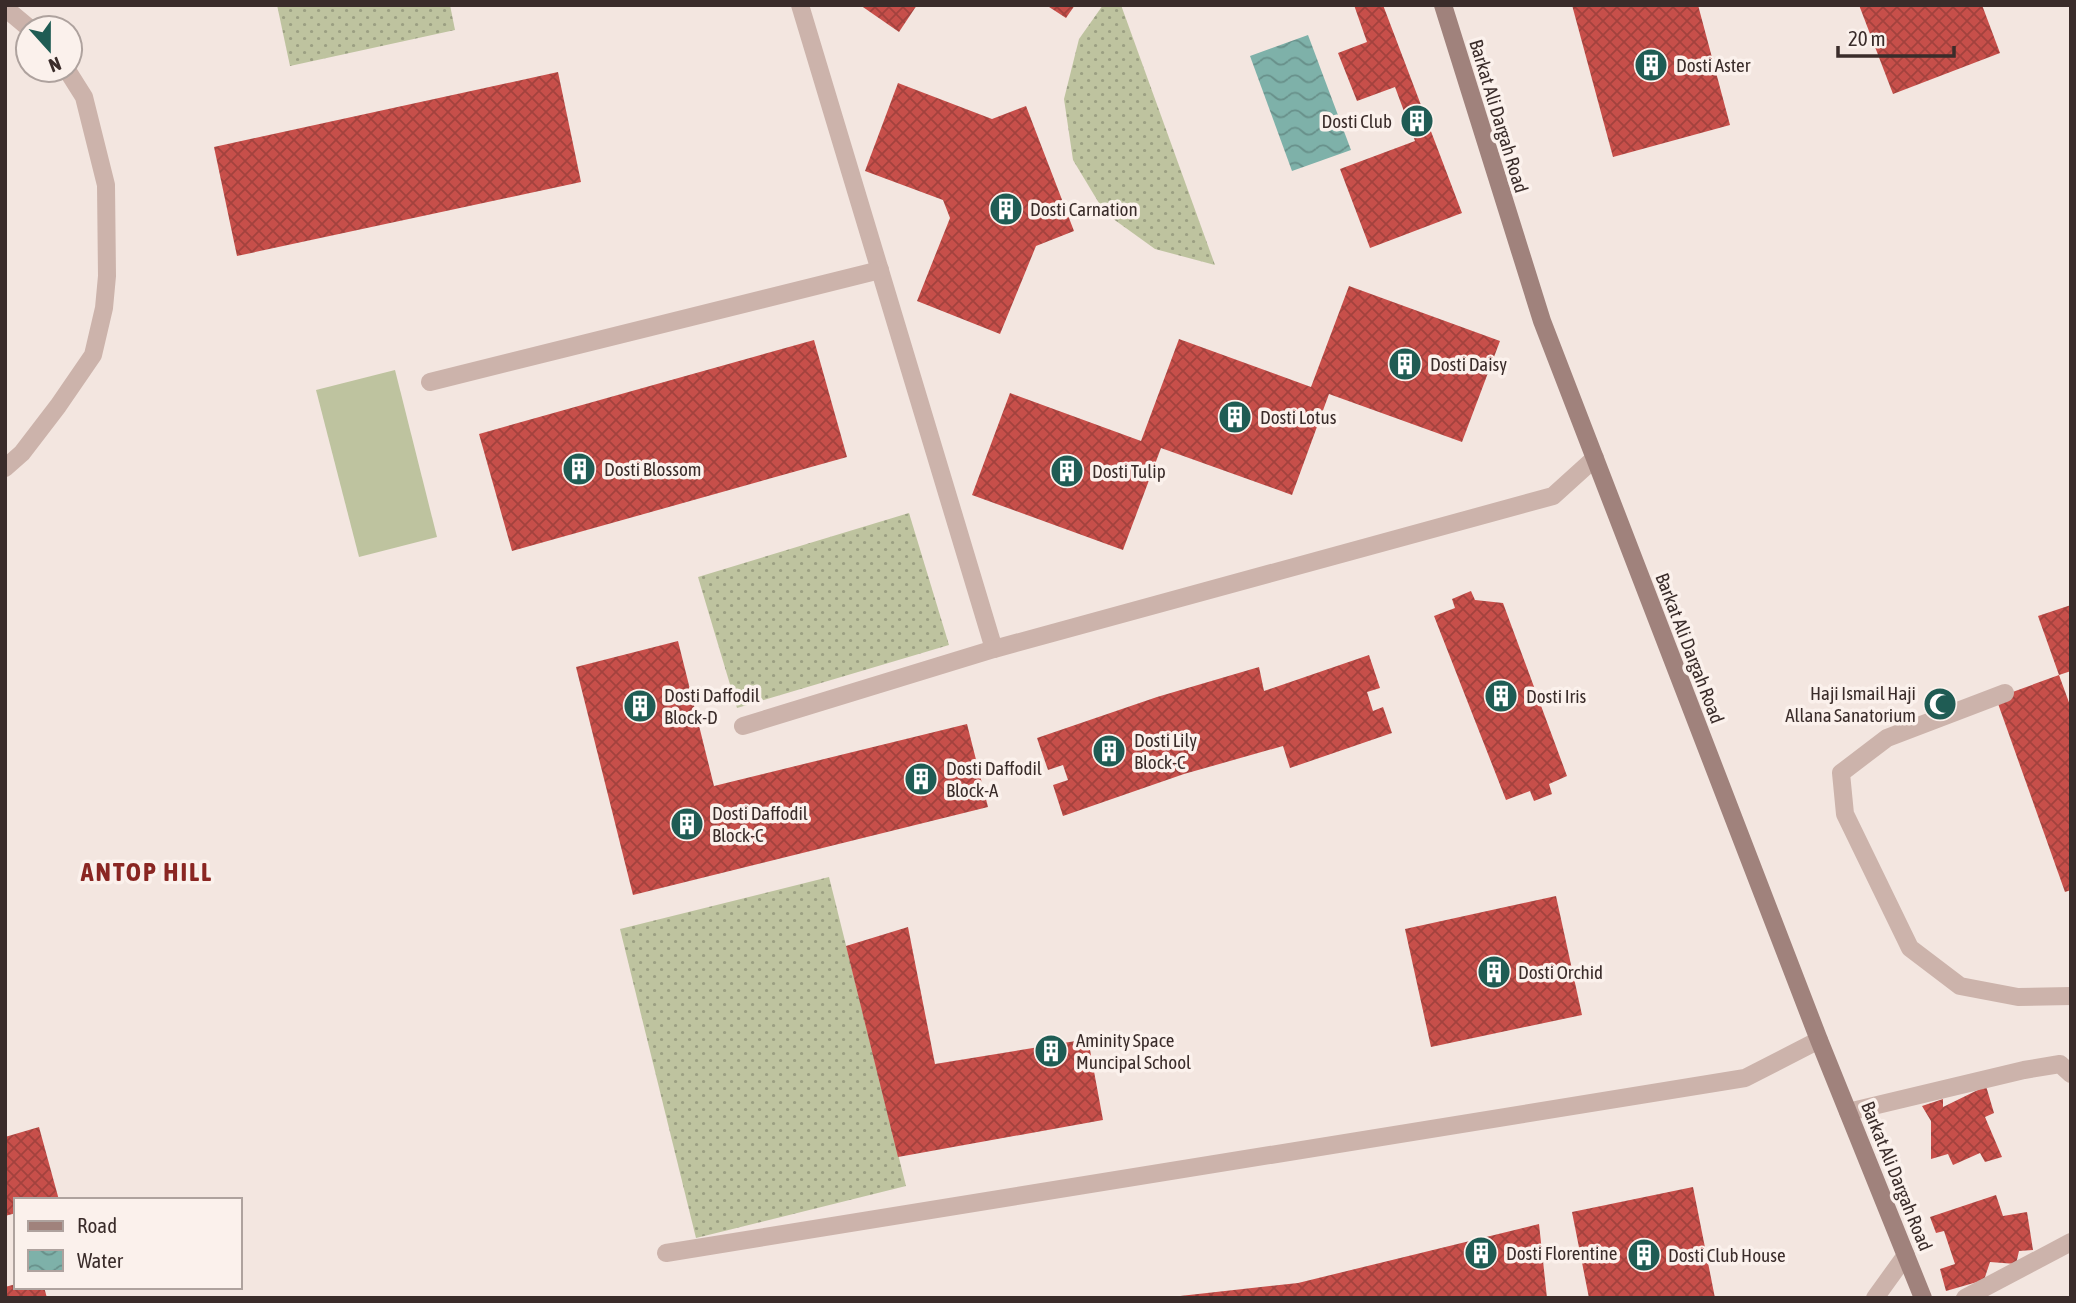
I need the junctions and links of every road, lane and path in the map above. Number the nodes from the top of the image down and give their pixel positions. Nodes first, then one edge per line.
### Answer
1 (800, 5) edge
2 (1443, 5) edge
3 (75, 84) edge
4 (880, 270) junction
5 (430, 382) dead end
6 (1595, 458) junction
7 (5, 468) edge
8 (994, 649) junction
9 (2005, 693) dead end
10 (743, 726) dead end
11 (2071, 996) edge
12 (1819, 1040) junction
13 (2071, 1074) edge
14 (1849, 1112) junction
15 (2071, 1242) edge
16 (666, 1253) dead end
17 (1906, 1255) junction
18 (1921, 1295) edge
19 (1875, 1298) edge
20 (1965, 1298) edge

1 - 4 street
2 - 6 main road, Barkat Ali Dargah Road
3 - 7 street
4 - 5 street
4 - 8 street
6 - 8 street
6 - 12 main road, Barkat Ali Dargah Road
8 - 10 street
9 - 11 street
12 - 14 main road, Barkat Ali Dargah Road
12 - 16 street
13 - 14 street
14 - 17 main road, Barkat Ali Dargah Road
15 - 20 street
17 - 18 main road, Barkat Ali Dargah Road
17 - 19 street

